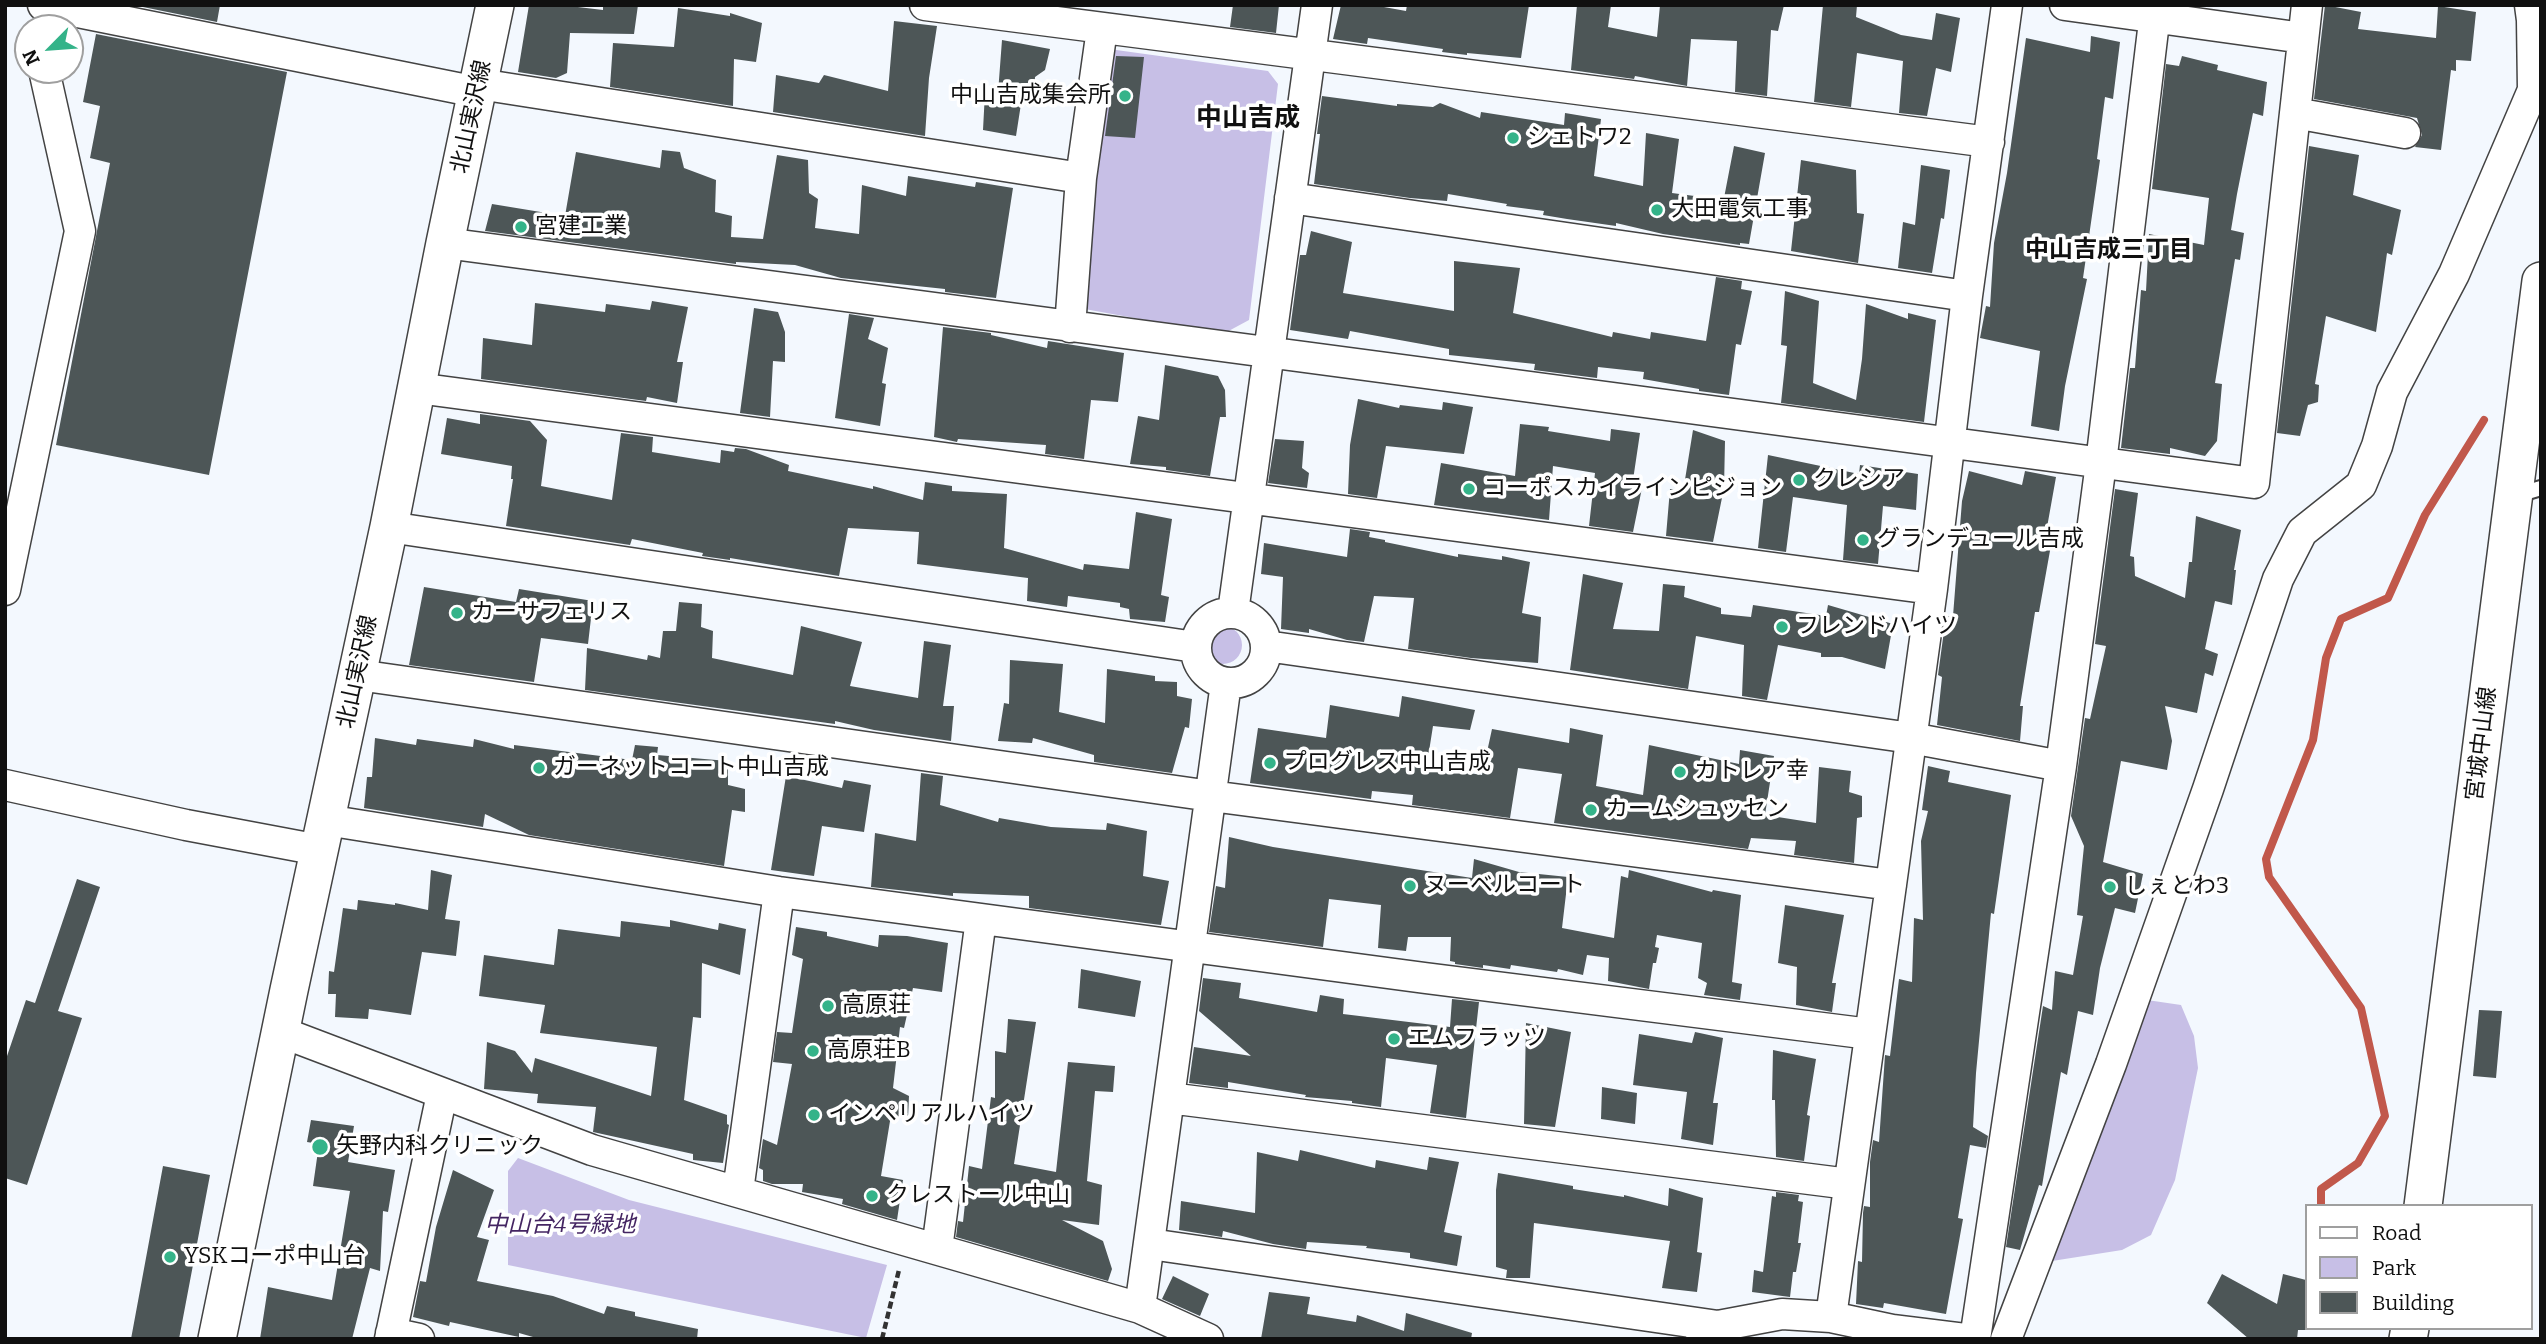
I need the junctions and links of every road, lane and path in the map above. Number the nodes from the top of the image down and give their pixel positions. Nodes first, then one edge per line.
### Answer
1 (43, 5) edge
2 (495, 5) edge
3 (925, 5) edge
4 (1317, 5) edge
5 (2007, 5) edge
6 (2065, 5) edge
7 (2307, 5) edge
8 (2530, 5) edge
9 (2155, 11) edge
10 (1102, 29) junction
11 (2303, 38) junction
12 (1310, 55) junction
13 (47, 84) edge
14 (478, 88) junction
15 (2295, 113) junction
16 (2405, 133) dead end
17 (1989, 142) junction
18 (1081, 178) junction
19 (1290, 198) junction
20 (445, 243) junction
21 (2541, 281) edge
22 (1968, 296) junction
23 (1070, 327) junction
24 (1269, 353) junction
25 (417, 388) junction
26 (1951, 442) junction
27 (2101, 463) junction
28 (2527, 492) edge
29 (1249, 496) junction
30 (390, 527) junction
31 (1932, 589) junction
32 (5, 590) edge
33 (1233, 612) junction
34 (1266, 646) junction
35 (1195, 647) junction
36 (358, 675) junction
37 (1226, 684) junction
38 (1912, 738) junction
39 (2062, 766) junction
40 (5, 785) edge
41 (1211, 796) junction
42 (322, 835) junction
43 (1891, 886) junction
44 (779, 892) junction
45 (981, 919) junction
46 (1190, 947) junction
47 (281, 1032) junction
48 (1870, 1034) junction
49 (442, 1094) junction
50 (1170, 1098) junction
51 (1849, 1184) junction
52 (738, 1191) junction
53 (2423, 1204) edge
54 (1150, 1244) junction
55 (937, 1249) junction
56 (899, 1270) dead end
57 (1140, 1308) junction
58 (1831, 1317) junction
59 (1705, 1333) edge
60 (400, 1337) edge
61 (217, 1339) edge
62 (882, 1339) edge
63 (1208, 1339) edge
64 (1965, 1339) edge
65 (1975, 1339) edge
66 (2006, 1339) edge

1 - 14 street
2 - 14 street, 北山実沢線
3 - 10 street
4 - 12 street
5 - 17 street
6 - 9 street
7 - 11 street
8 - 66 street
9 - 11 street
9 - 27 street
10 - 12 street
10 - 18 street
11 - 15 street
12 - 17 street
12 - 19 street
13 - 32 street
14 - 18 street
14 - 20 street, 北山実沢線
15 - 16 street
15 - 27 street
17 - 22 street
18 - 23 street
19 - 22 street
19 - 24 street
20 - 23 street
20 - 25 street, 北山実沢線
21 - 28 street, 宮城中山線
22 - 26 street
23 - 24 street
24 - 26 street
24 - 29 street
25 - 29 street
25 - 30 street, 北山実沢線
26 - 27 street
26 - 31 street
27 - 39 street
28 - 53 street, 宮城中山線
29 - 31 street
29 - 33 street
30 - 35 street
30 - 36 street, 北山実沢線
31 - 38 street
33 - 34 street
33 - 35 street
34 - 37 street
34 - 38 street
35 - 37 street
36 - 41 street
36 - 42 street, 北山実沢線
37 - 41 street
38 - 39 street
38 - 43 street
39 - 65 street
40 - 42 street
41 - 43 street
41 - 46 street
42 - 44 street
42 - 47 street, 北山実沢線
43 - 48 street
44 - 45 street
44 - 52 street
45 - 46 street
45 - 55 street
46 - 48 street
46 - 50 street
47 - 49 street
47 - 61 street, 北山実沢線
48 - 51 street
49 - 52 street
49 - 60 street
50 - 51 street
50 - 54 street
51 - 58 street
52 - 55 street
54 - 57 street
54 - 59 street
55 - 57 street
56 - 62 path
57 - 63 street
58 - 59 street
58 - 64 street

